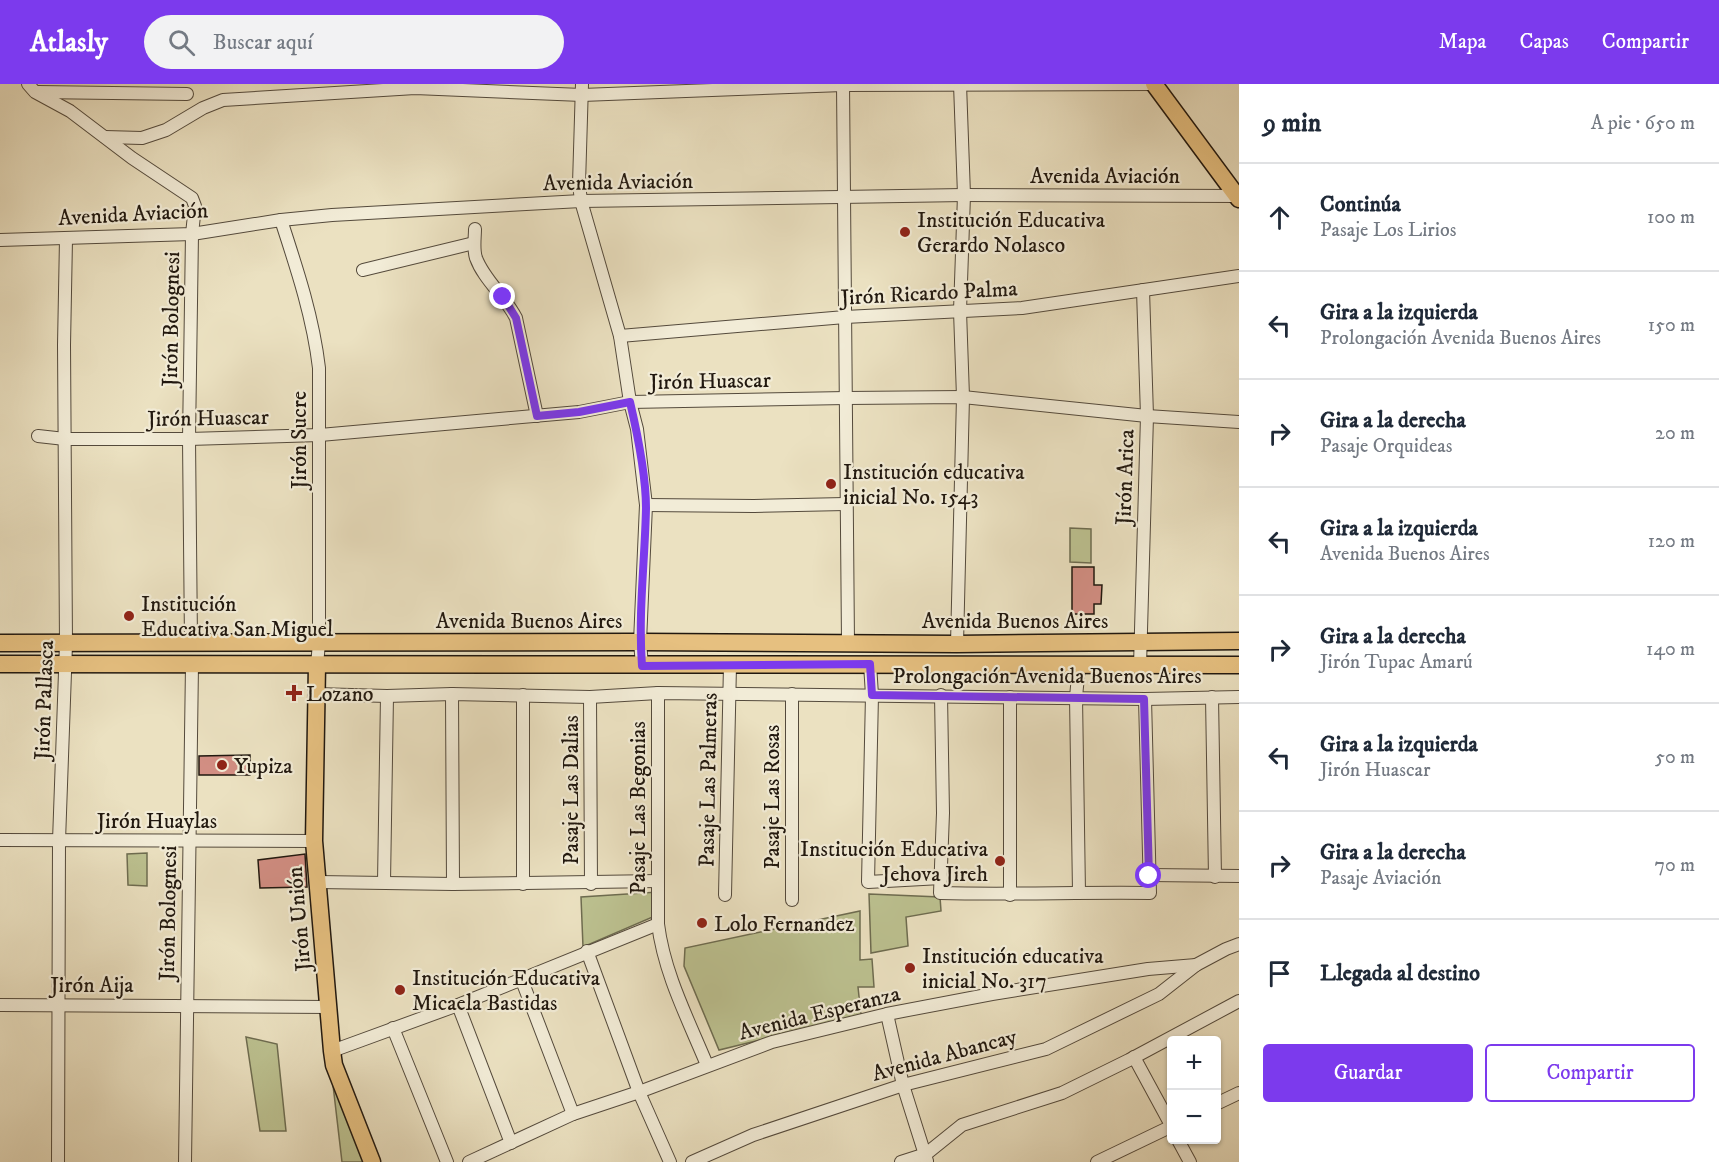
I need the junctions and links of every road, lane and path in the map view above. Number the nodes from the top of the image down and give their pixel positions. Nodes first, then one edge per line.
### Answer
1 (843, 84) edge
2 (960, 84) edge
3 (1154, 84) edge
4 (32, 88) edge
5 (187, 89) edge
6 (582, 89) edge
7 (188, 116) junction
8 (105, 137) junction
9 (964, 195) junction
10 (1238, 197) edge
11 (843, 198) junction
12 (581, 201) junction
13 (281, 220) junction
14 (475, 229) dead end
15 (192, 234) junction
16 (66, 239) junction
17 (0, 240) edge
18 (474, 243) junction
19 (363, 270) dead end
20 (1239, 276) edge
21 (1143, 290) junction
22 (960, 311) junction
23 (845, 317) junction
24 (620, 336) junction
25 (963, 397) junction
26 (846, 398) junction
27 (630, 402) junction
28 (537, 416) junction
29 (1147, 416) junction
30 (1239, 422) edge
31 (320, 435) junction
32 (38, 436) dead end
33 (65, 439) junction
34 (189, 439) junction
35 (845, 504) junction
36 (646, 505) junction
37 (1239, 641) edge
38 (191, 642) junction
39 (640, 642) junction
40 (848, 642) junction
41 (1140, 642) junction
42 (0, 643) edge
43 (319, 643) junction
44 (66, 644) junction
45 (957, 644) junction
46 (0, 664) edge
47 (870, 664) junction
48 (64, 665) junction
49 (192, 665) junction
50 (317, 665) junction
51 (730, 665) junction
52 (1239, 665) edge
53 (642, 666) junction
54 (1078, 666) junction
55 (1140, 666) junction
56 (658, 693) junction
57 (316, 694) junction
58 (452, 694) junction
59 (792, 694) junction
60 (523, 695) junction
61 (730, 695) junction
62 (872, 695) junction
63 (941, 695) junction
64 (387, 696) junction
65 (1239, 696) edge
66 (591, 697) junction
67 (1010, 697) junction
68 (1076, 697) junction
69 (1212, 697) junction
70 (1144, 699) junction
71 (0, 840) edge
72 (189, 840) junction
73 (59, 841) junction
74 (314, 841) junction
75 (1149, 876) junction
76 (1239, 876) edge
77 (1215, 877) junction
78 (940, 878) junction
79 (658, 881) junction
80 (318, 882) junction
81 (384, 882) junction
82 (453, 884) junction
83 (523, 884) junction
84 (591, 884) junction
85 (1079, 892) junction
86 (725, 895) dead end
87 (1010, 895) junction
88 (792, 900) dead end
89 (658, 924) junction
90 (1239, 945) edge
91 (588, 951) junction
92 (1196, 964) junction
93 (521, 978) junction
94 (1239, 1001) edge
95 (0, 1005) edge
96 (187, 1005) junction
97 (458, 1005) junction
98 (59, 1006) junction
99 (328, 1007) junction
100 (887, 1014) junction
101 (393, 1029) junction
102 (332, 1051) junction
103 (1134, 1057) junction
104 (707, 1065) junction
105 (903, 1085) junction
106 (639, 1092) junction
107 (1239, 1093) edge
108 (1221, 1102) edge
109 (573, 1114) junction
110 (1167, 1119) edge
111 (1167, 1128) edge
112 (511, 1143) junction
113 (1180, 1144) edge
114 (497, 1157) edge
115 (927, 1158) edge
116 (58, 1162) edge
117 (185, 1162) edge
118 (372, 1162) edge
119 (447, 1162) edge
120 (469, 1162) edge
121 (670, 1162) edge
122 (692, 1162) edge
123 (901, 1162) edge
124 (1096, 1162) edge
125 (1190, 1162) edge

1 - 2 street
1 - 6 street
1 - 11 street
2 - 3 street
2 - 9 street
3 - 10 main road
4 - 5 street
4 - 8 street, Jirón Bolognesi
5 - 7 street
6 - 7 street
6 - 12 street
7 - 8 street
8 - 15 street, Jirón Bolognesi
9 - 10 street, Avenida Aviación
9 - 11 street, Avenida Aviación
9 - 22 street
11 - 12 street, Avenida Aviación
11 - 23 street
12 - 13 street, Avenida Aviación
12 - 24 street
13 - 15 street, Avenida Aviación
13 - 31 street, Jirón Sucre
14 - 18 street
15 - 16 street, Avenida Aviación
15 - 34 street, Jirón Bolognesi
16 - 17 street, Avenida Aviación
16 - 33 street, Jirón Pallasca
18 - 19 street
18 - 28 street
20 - 21 street, Jirón Ricardo Palma
21 - 22 street, Jirón Ricardo Palma
21 - 29 street, Jirón Arica
22 - 23 street, Jirón Ricardo Palma
22 - 25 street
23 - 24 street, Jirón Ricardo Palma
23 - 26 street
24 - 27 street
25 - 26 street, Jirón Huascar
25 - 29 street, Jirón Huascar
25 - 45 street
26 - 27 street, Jirón Huascar
26 - 35 street
27 - 28 street, Jirón Huascar
27 - 36 street
28 - 31 street, Jirón Huascar
29 - 30 street, Jirón Huascar
29 - 41 street, Jirón Arica
31 - 34 street, Jirón Huascar
31 - 43 street, Jirón Sucre
32 - 33 street, Jirón Huascar
33 - 34 street, Jirón Huascar
33 - 44 street, Jirón Pallasca
34 - 38 street, Jirón Bolognesi
35 - 36 street
35 - 40 street
36 - 39 street
37 - 41 main road, Avenida Buenos Aires
38 - 43 main road, Avenida Buenos Aires
38 - 44 main road, Avenida Buenos Aires
39 - 40 main road, Avenida Buenos Aires
39 - 43 main road, Avenida Buenos Aires
39 - 53 street
40 - 45 main road, Avenida Buenos Aires
41 - 45 main road, Avenida Buenos Aires
41 - 55 street, Jirón Arica
42 - 44 main road, Avenida Buenos Aires
43 - 50 street, Jirón Sucre
44 - 48 street, Jirón Pallasca
46 - 48 main road, Avenida Buenos Aires
47 - 51 main road, Avenida Buenos Aires
47 - 54 main road, Avenida Buenos Aires
47 - 62 street
48 - 49 main road, Avenida Buenos Aires
48 - 73 street, Jirón Pallasca
49 - 50 main road, Avenida Buenos Aires
49 - 72 street, Jirón Bolognesi
50 - 53 main road, Avenida Buenos Aires
50 - 57 main road, Jirón Unión
51 - 53 main road, Avenida Buenos Aires
51 - 61 street, Pasaje Las Palmeras
52 - 55 main road, Avenida Buenos Aires
54 - 55 main road, Avenida Buenos Aires
54 - 68 street
56 - 61 street, Prolongación Avenida Buenos Aires
56 - 66 street, Prolongación Avenida Buenos Aires
56 - 79 street, Pasaje Las Begonias
57 - 64 street, Prolongación Avenida Buenos Aires
57 - 74 main road, Jirón Unión
58 - 60 street, Prolongación Avenida Buenos Aires
58 - 64 street, Prolongación Avenida Buenos Aires
58 - 82 street
59 - 61 street, Prolongación Avenida Buenos Aires
59 - 62 street, Prolongación Avenida Buenos Aires
59 - 88 street, Pasaje Las Rosas
60 - 66 street, Prolongación Avenida Buenos Aires
60 - 83 street
61 - 86 street, Pasaje Las Palmeras
62 - 63 street, Prolongación Avenida Buenos Aires
62 - 78 street
63 - 67 street, Prolongación Avenida Buenos Aires
63 - 78 street
64 - 81 street
65 - 69 street, Prolongación Avenida Buenos Aires
66 - 84 street, Pasaje Las Dalias
67 - 68 street, Prolongación Avenida Buenos Aires
67 - 87 street
68 - 70 street, Prolongación Avenida Buenos Aires
68 - 85 street
69 - 70 street, Prolongación Avenida Buenos Aires
69 - 77 street
70 - 75 street
71 - 73 street, Jirón Huaylas
72 - 73 street, Jirón Huaylas
72 - 74 street, Jirón Huaylas
72 - 96 street, Jirón Bolognesi
73 - 98 street, Jirón Pallasca
74 - 80 main road, Jirón Unión
75 - 77 street
75 - 85 street
76 - 77 street
78 - 87 street
79 - 84 street
79 - 89 street, Pasaje Las Begonias
80 - 81 street
80 - 99 main road, Jirón Unión
81 - 82 street
82 - 83 street
83 - 84 street
85 - 87 street
89 - 91 street
89 - 104 street, Pasaje Las Begonias
90 - 92 street
91 - 93 street
91 - 106 street
92 - 100 street, Avenida Esperanza
92 - 105 street, Avenida Abancay
93 - 97 street
93 - 109 street
94 - 103 street
95 - 98 street, Jirón Aija
96 - 98 street, Jirón Aija
96 - 99 street, Jirón Aija
96 - 117 street, Jirón Bolognesi
97 - 101 street
97 - 112 street
98 - 116 street, Jirón Pallasca
99 - 102 main road, Jirón Unión
100 - 104 street, Avenida Esperanza
100 - 105 street
101 - 102 street
101 - 119 street
102 - 118 main road, Jirón Unión
103 - 110 street
103 - 115 street
104 - 106 street, Avenida Esperanza
105 - 115 street
105 - 122 street, Avenida Abancay
106 - 109 street, Avenida Esperanza
106 - 121 street
107 - 108 street
109 - 112 street, Avenida Esperanza
111 - 124 street
112 - 114 street, Avenida Esperanza
113 - 125 street
114 - 120 street, Avenida Esperanza
115 - 123 street

